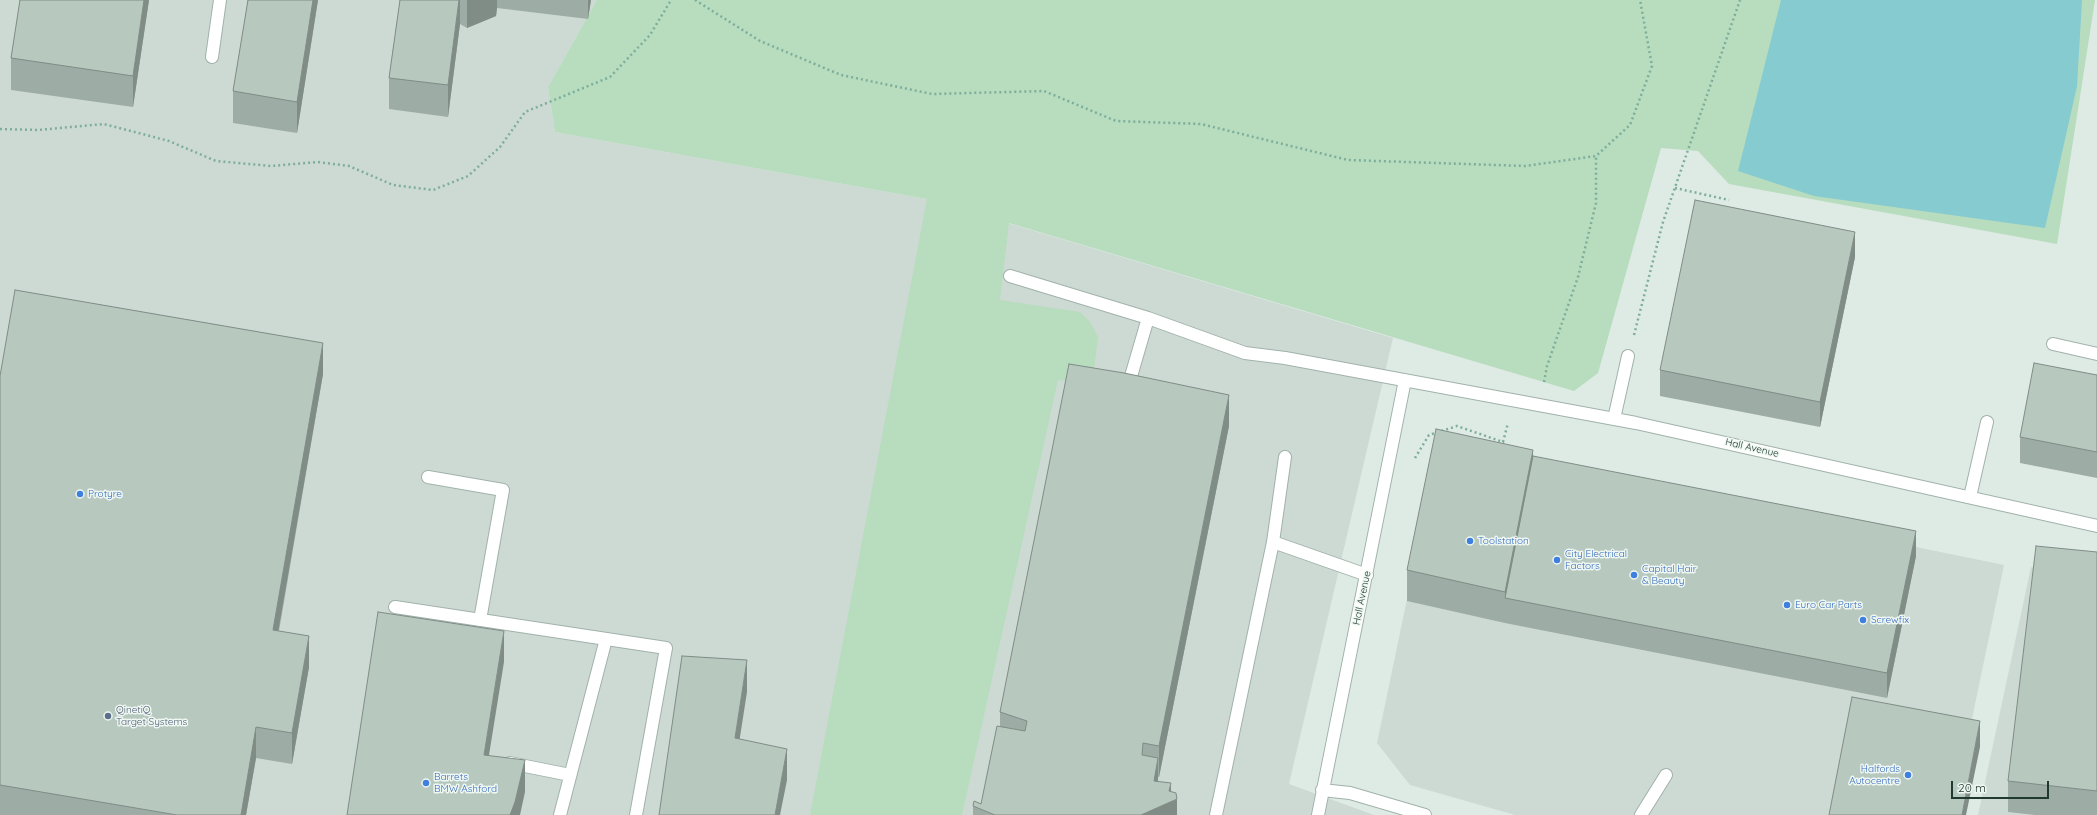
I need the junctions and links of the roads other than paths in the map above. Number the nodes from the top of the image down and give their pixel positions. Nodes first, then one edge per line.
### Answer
1 (220, 0) edge
2 (212, 57) dead end
3 (1010, 276) dead end
4 (1148, 318) junction
5 (2053, 344) dead end
6 (2097, 354) edge
7 (1628, 356) road end
8 (1405, 380) junction
9 (1124, 404) edge
10 (1614, 419) junction
11 (1987, 422) dead end
12 (1285, 457) dead end
13 (428, 477) dead end
14 (1970, 497) junction
15 (2097, 526) edge
16 (1273, 542) junction
17 (1367, 575) junction
18 (395, 607) dead end
19 (480, 620) junction
20 (606, 639) junction
21 (504, 762) edge
22 (570, 775) junction
23 (1666, 775) dead end
24 (1322, 790) junction
25 (560, 815) edge
26 (636, 815) edge
27 (1216, 815) edge
28 (1318, 815) edge
29 (1425, 815) edge
30 (1641, 815) edge

1 - 2 street
3 - 4 street, Hall Avenue
4 - 8 street, Hall Avenue
4 - 9 street
5 - 6 street
7 - 10 street
8 - 10 street, Hall Avenue
8 - 17 street, Hall Avenue
10 - 14 street, Hall Avenue
11 - 14 street
12 - 16 street
13 - 19 street
14 - 15 street, Hall Avenue
16 - 17 street
16 - 27 street
17 - 24 street, Hall Avenue
18 - 19 street
19 - 20 street
20 - 22 street
20 - 26 street
21 - 22 street
22 - 25 street
23 - 30 street
24 - 28 street, Hall Avenue
24 - 29 street

